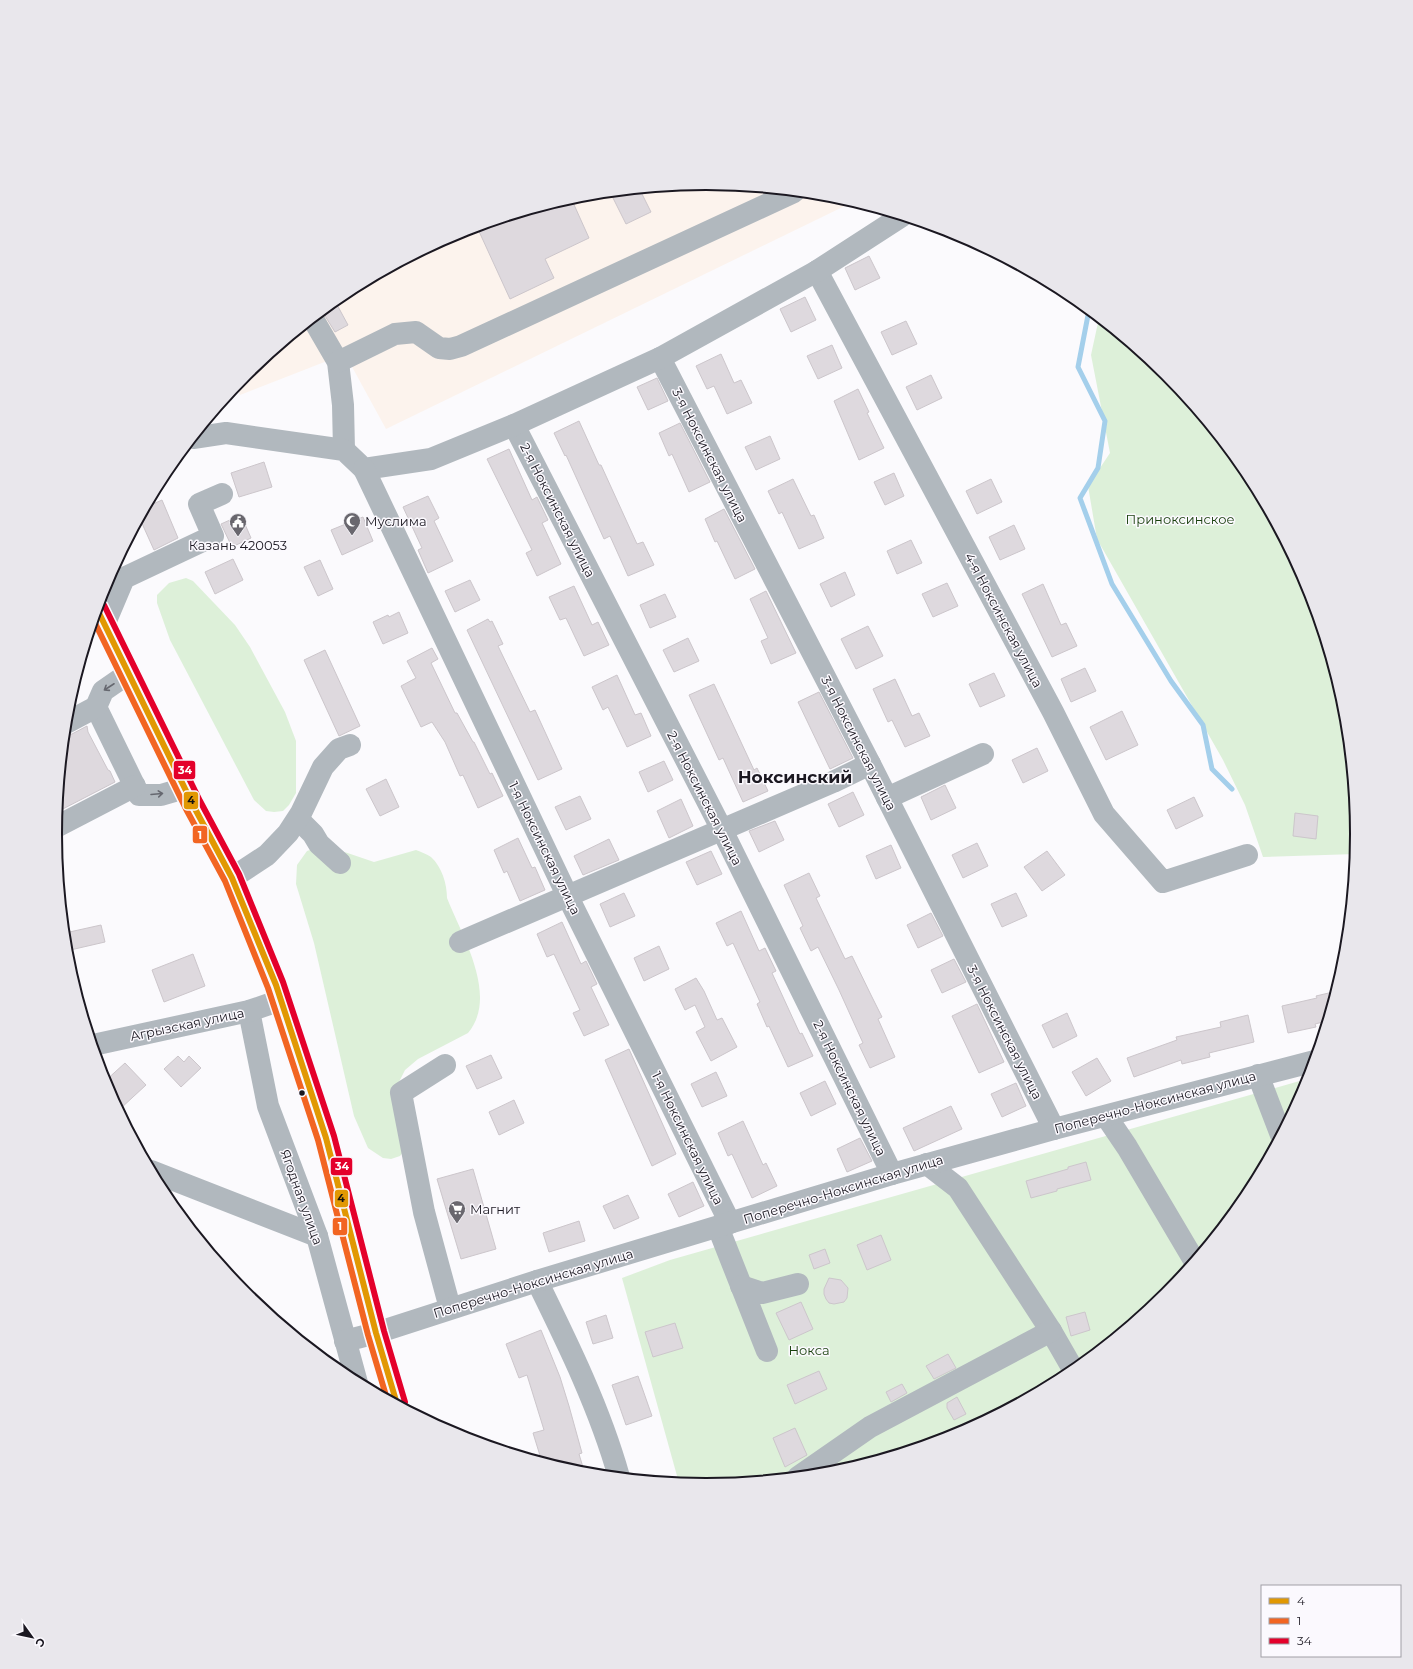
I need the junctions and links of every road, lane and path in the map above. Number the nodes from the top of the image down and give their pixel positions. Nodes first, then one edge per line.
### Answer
1 (787, 195) edge
2 (897, 219) edge
3 (817, 271) junction
4 (315, 322) edge
5 (660, 358) junction
6 (338, 362) junction
7 (514, 425) junction
8 (199, 437) edge
9 (344, 450) junction
10 (364, 470) junction
11 (222, 494) dead end
12 (120, 570) edge
13 (107, 598) edge
14 (99, 620) edge
15 (129, 674) junction
16 (96, 707) junction
17 (72, 720) edge
18 (350, 745) dead end
19 (983, 754) dead end
20 (870, 764) junction
21 (135, 786) junction
22 (185, 788) junction
23 (887, 798) junction
24 (298, 819) junction
25 (62, 824) edge
26 (722, 830) junction
27 (1247, 855) dead end
28 (340, 863) dead end
29 (232, 878) junction
30 (567, 895) junction
31 (460, 942) dead end
32 (281, 1000) junction
33 (249, 1011) junction
34 (97, 1044) edge
35 (1309, 1062) edge
36 (445, 1065) dead end
37 (1258, 1075) junction
38 (1106, 1116) junction
39 (1054, 1129) junction
40 (1279, 1131) edge
41 (927, 1164) junction
42 (159, 1174) edge
43 (892, 1174) junction
44 (724, 1225) junction
45 (317, 1236) junction
46 (1192, 1257) edge
47 (536, 1281) junction
48 (798, 1284) dead end
49 (741, 1286) junction
50 (450, 1308) junction
51 (1051, 1331) junction
52 (376, 1333) junction
53 (345, 1341) junction
54 (767, 1351) dead end
55 (1071, 1366) edge
56 (354, 1374) edge
57 (396, 1399) edge
58 (807, 1471) edge
59 (618, 1472) edge

1 - 6 street
2 - 3 street
3 - 5 street
3 - 27 street, 4-я Ноксинская улица
4 - 6 street
5 - 7 street
5 - 20 street, 3-я Ноксинская улица
6 - 9 street
7 - 10 street
7 - 26 street, 2-я Ноксинская улица
8 - 9 street
9 - 10 street, 1-я Ноксинская улица
10 - 30 street, 1-я Ноксинская улица
11 - 12 street
12 - 13 street
14 - 15 main road
15 -> 16 street
15 - 22 main road
16 - 17 street
16 - 21 street
18 - 24 street
19 - 23 street
20 - 23 street, 3-я Ноксинская улица
20 - 26 street
21 -> 22 street
21 - 25 street
22 - 29 main road
23 - 39 street, 3-я Ноксинская улица
24 - 28 street
24 - 29 street
26 - 30 street
26 - 43 street, 2-я Ноксинская улица
29 - 32 main road
30 - 31 street
30 - 44 street, 1-я Ноксинская улица
32 - 33 street, Агрызская улица
32 - 52 main road
33 - 34 street, Агрызская улица
33 - 45 street, Ягодная улица
35 - 37 street, Поперечно-Ноксинская улица
36 - 50 street
37 - 38 street, Поперечно-Ноксинская улица
37 - 40 street
38 - 39 street, Поперечно-Ноксинская улица
38 - 46 street
39 - 41 street, Поперечно-Ноксинская улица
41 - 43 street, Поперечно-Ноксинская улица
41 - 51 street
42 - 45 street
43 - 44 street, Поперечно-Ноксинская улица
44 - 47 street, Поперечно-Ноксинская улица
44 - 49 street, 1-я Ноксинская улица
45 - 53 street, Ягодная улица
47 - 50 street, Поперечно-Ноксинская улица
47 - 59 street
48 - 49 street
49 - 54 street, 1-я Ноксинская улица
50 - 52 street, Поперечно-Ноксинская улица
51 - 55 street
51 - 58 street
52 - 53 street, Поперечно-Ноксинская улица
52 - 57 main road
53 - 56 street, Ягодная улица

